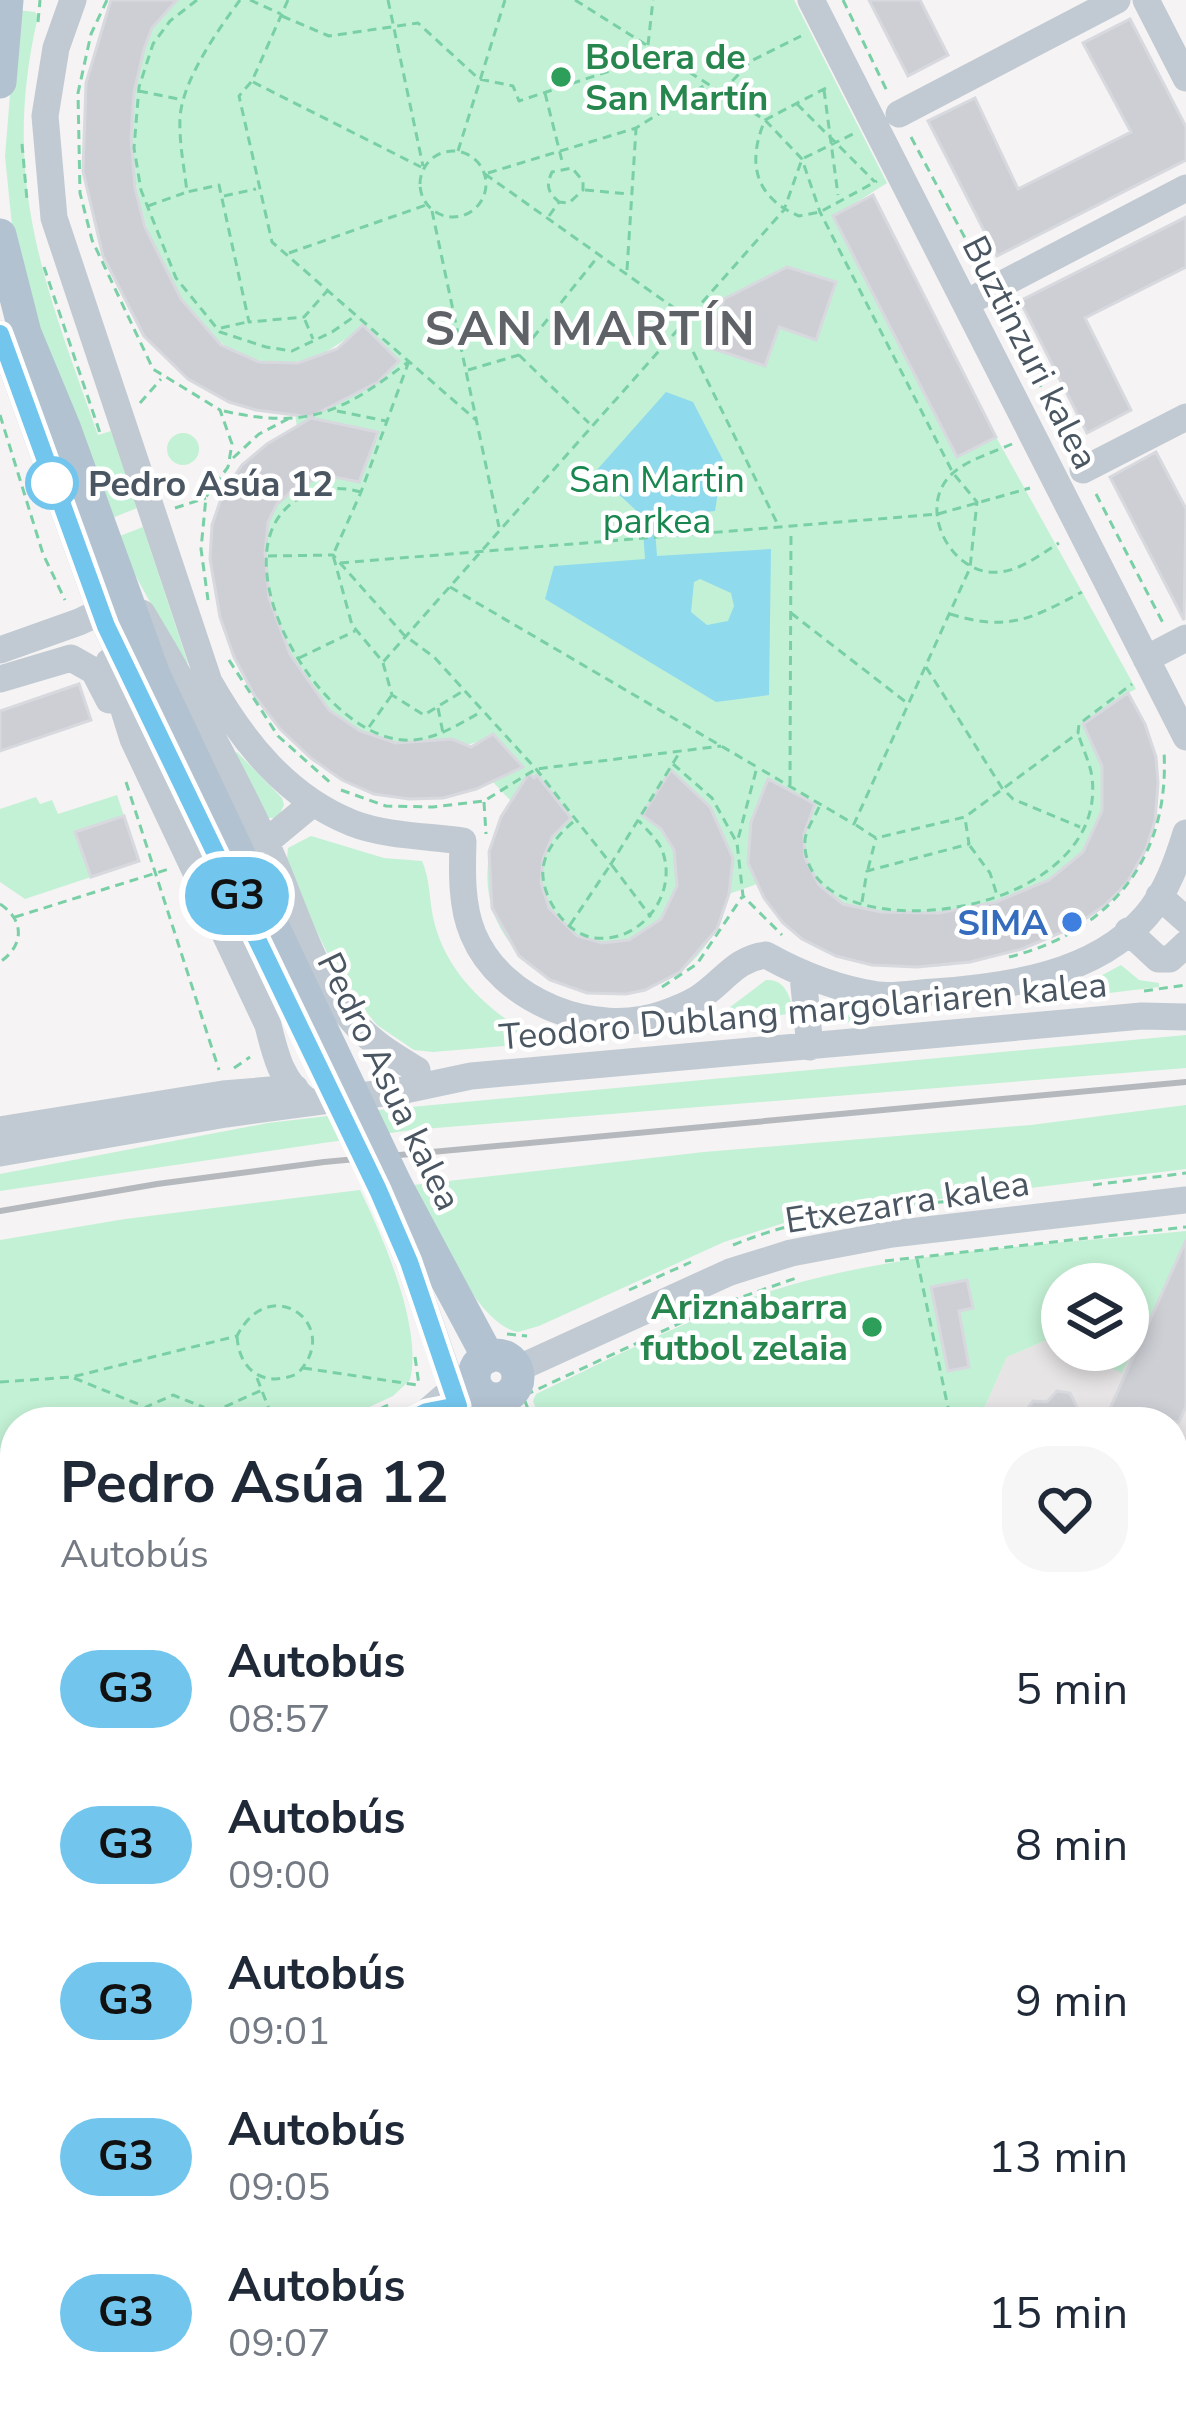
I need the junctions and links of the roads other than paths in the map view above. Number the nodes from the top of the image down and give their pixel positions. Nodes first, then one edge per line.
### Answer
1 (7, 0) edge
2 (73, 0) edge
3 (811, 0) edge
4 (1117, 0) edge
5 (1146, 0) edge
6 (1186, 78) edge
7 (0, 82) edge
8 (899, 114) road end
9 (1186, 188) edge
10 (0, 235) edge
11 (979, 296) junction
12 (0, 334) edge
13 (1186, 417) edge
14 (1083, 470) road end
15 (111, 601) junction
16 (1180, 641) edge
17 (0, 650) edge
18 (1186, 671) edge
19 (1148, 675) junction
20 (0, 679) edge
21 (1174, 737) edge
22 (133, 740) junction
23 (314, 803) junction
24 (1186, 833) edge
25 (266, 842) junction
26 (1159, 896) junction
27 (1186, 920) edge
28 (1128, 931) junction
29 (1186, 944) edge
30 (803, 976) junction
31 (1186, 1001) edge
32 (1142, 1016) junction
33 (1186, 1017) edge
34 (272, 1044) junction
35 (810, 1047) junction
36 (417, 1070) junction
37 (471, 1076) junction
38 (249, 1091) junction
39 (300, 1095) junction
40 (0, 1130) edge
41 (0, 1153) edge
42 (387, 1188) junction
43 (1186, 1200) edge
44 (466, 1400) edge

1 - 7 main road
2 - 23 street
3 - 11 street, Buztinzuri kalea
4 - 8 street
5 - 6 street
9 - 11 street
10 - 15 main road, Pedro Asua kalea
11 - 19 street, Buztinzuri kalea
12 - 15 street, Pedro Asua kalea
13 - 14 street
15 - 17 street
15 - 22 street, Pedro Asua kalea
15 - 25 street, Pedro Asua kalea
15 - 42 main road, Pedro Asua kalea, bridge
16 - 19 street
18 - 19 street
19 - 21 street, Buztinzuri kalea
20 - 22 street
22 - 34 street, Pedro Asua kalea
23 - 25 street
23 - 30 street, Teodoro Dublang margolariaren kalea
24 - 26 street, Teodoro Dublang margolariaren kalea
25 - 36 street, Pedro Asua kalea
26 - 27 street
26 - 28 street, Teodoro Dublang margolariaren kalea
28 - 29 street, Teodoro Dublang margolariaren kalea
28 - 30 street, Teodoro Dublang margolariaren kalea
30 - 35 street
31 - 32 street, Teodoro Dublang margolariaren kalea
32 - 33 street, Teodoro Dublang margolariaren kalea
32 - 35 street, Teodoro Dublang margolariaren kalea
34 - 38 street
34 - 39 street, Pedro Asua kalea
35 - 37 street, Teodoro Dublang margolariaren kalea
36 - 37 street, Teodoro Dublang margolariaren kalea
36 - 39 street, Teodoro Dublang margolariaren kalea
37 - 39 street, Teodoro Dublang margolariaren kalea
38 - 39 street
38 - 40 street
39 - 41 street
42 - 44 main road, Pedro Asua kalea
42 - 44 street, Pedro Asua kalea
43 - 44 street, Etxezarra kalea

